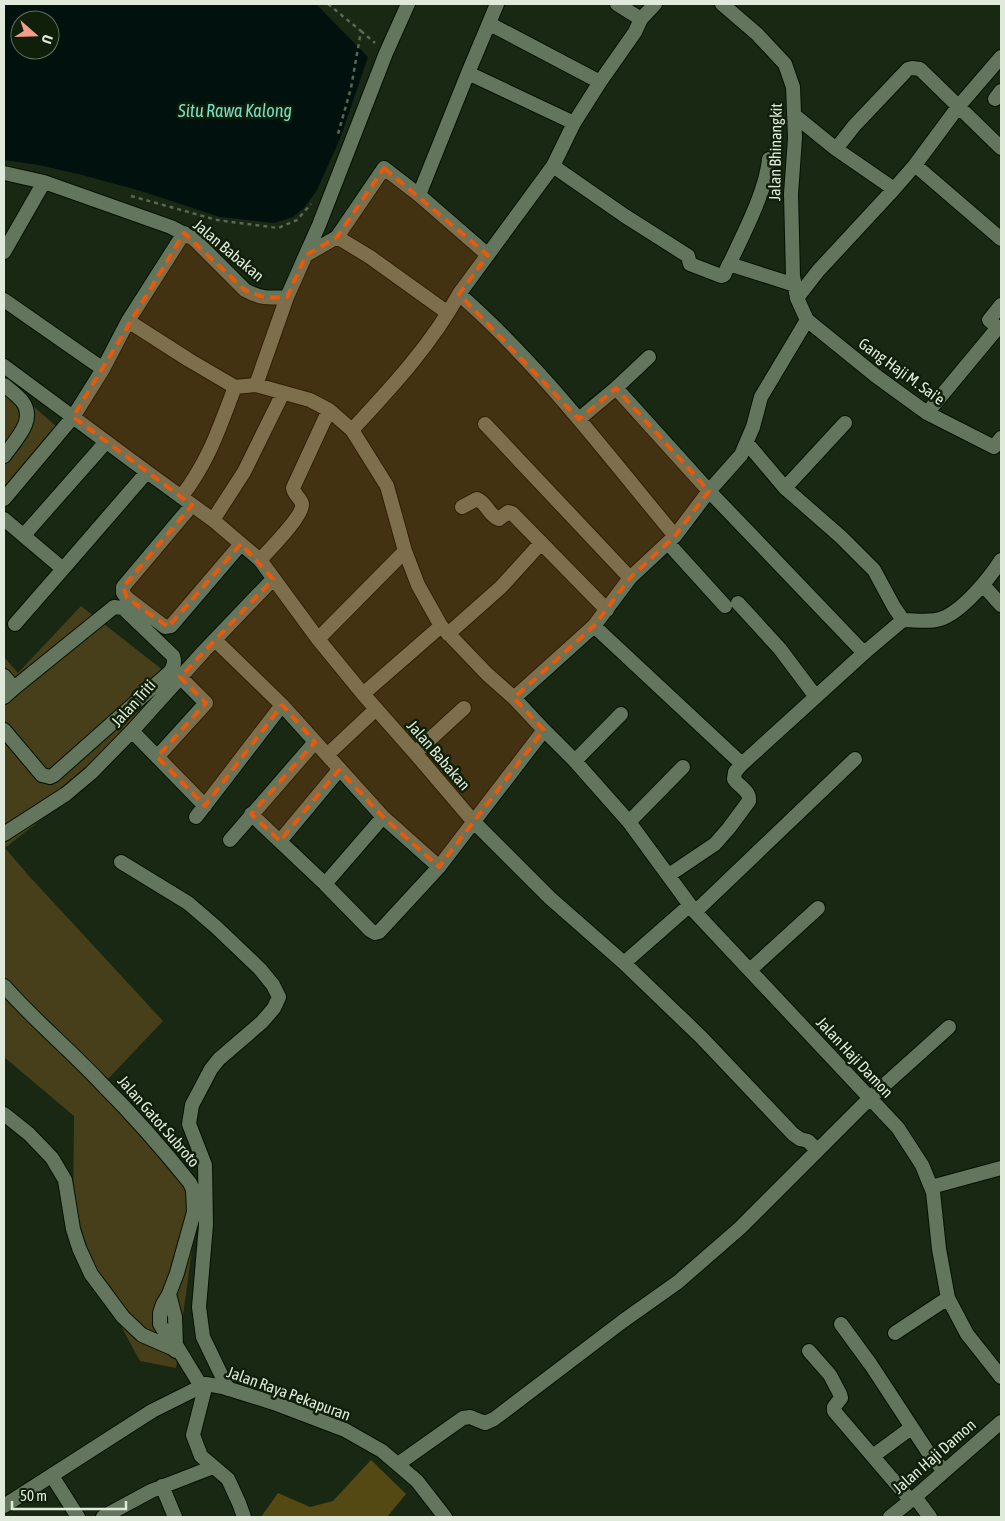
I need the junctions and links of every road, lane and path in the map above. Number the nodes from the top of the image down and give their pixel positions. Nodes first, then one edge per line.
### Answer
1 (328, 4) edge
2 (408, 4) edge
3 (497, 4) edge
4 (617, 4) edge
5 (655, 4) edge
6 (722, 4) edge
7 (642, 19) junction
8 (490, 24) junction
9 (1001, 57) edge
10 (468, 73) junction
11 (600, 82) junction
12 (958, 106) junction
13 (794, 115) junction
14 (574, 123) junction
15 (336, 138) dead end
16 (1001, 148) edge
17 (836, 149) junction
18 (769, 159) dead end
19 (915, 165) junction
20 (553, 166) junction
21 (4, 173) edge
22 (44, 182) junction
23 (894, 190) junction
24 (127, 195) dead end
25 (419, 195) junction
26 (311, 204) dead end
27 (184, 233) junction
28 (337, 237) junction
29 (1001, 239) edge
30 (4, 252) edge
31 (306, 255) junction
32 (488, 255) junction
33 (729, 264) junction
34 (796, 292) junction
35 (459, 294) junction
36 (287, 298) junction
37 (4, 300) edge
38 (1001, 305) edge
39 (448, 314) junction
40 (807, 320) junction
41 (128, 321) junction
42 (649, 357) dead end
43 (4, 366) edge
44 (103, 370) junction
45 (4, 385) edge
46 (256, 385) junction
47 (234, 387) junction
48 (616, 388) junction
49 (283, 393) junction
50 (329, 410) junction
51 (927, 414) junction
52 (73, 417) junction
53 (579, 420) junction
54 (845, 423) dead end
55 (485, 424) dead end
56 (352, 430) junction
57 (106, 442) junction
58 (747, 443) junction
59 (999, 445) edge
60 (4, 456) edge
61 (146, 472) junction
62 (785, 488) junction
63 (709, 490) junction
64 (4, 499) edge
65 (187, 501) junction
66 (462, 507) dead end
67 (4, 520) edge
68 (213, 520) junction
69 (24, 536) junction
70 (671, 539) junction
71 (542, 543) junction
72 (241, 544) junction
73 (405, 551) junction
74 (260, 560) junction
75 (1001, 560) edge
76 (63, 569) junction
77 (630, 578) junction
78 (273, 579) junction
79 (983, 585) junction
80 (1001, 604) edge
81 (607, 610) junction
82 (904, 620) junction
83 (15, 624) dead end
84 (594, 626) junction
85 (444, 630) junction
86 (318, 638) junction
87 (215, 640) junction
88 (864, 653) junction
89 (4, 676) edge
90 (180, 677) junction
91 (9, 692) edge
92 (363, 694) junction
93 (816, 697) junction
94 (514, 698) junction
95 (282, 705) junction
96 (464, 708) dead end
97 (376, 709) junction
98 (621, 714) dead end
99 (4, 730) edge
100 (544, 730) junction
101 (132, 731) junction
102 (315, 742) junction
103 (415, 753) junction
104 (327, 756) junction
105 (157, 757) junction
106 (855, 759) dead end
107 (575, 761) junction
108 (742, 764) junction
109 (683, 767) dead end
110 (340, 770) junction
111 (205, 806) junction
112 (251, 814) junction
113 (196, 817) dead end
114 (383, 818) junction
115 (473, 822) junction
116 (629, 822) junction
117 (4, 834) edge
118 (230, 840) dead end
119 (280, 841) junction
120 (121, 862) dead end
121 (439, 867) junction
122 (669, 876) junction
123 (325, 884) junction
124 (818, 908) dead end
125 (693, 909) junction
126 (624, 963) junction
127 (750, 970) junction
128 (4, 986) edge
129 (949, 1027) dead end
130 (870, 1098) junction
131 (4, 1114) edge
132 (817, 1150) junction
133 (1001, 1168) edge
134 (930, 1187) junction
135 (948, 1298) junction
136 (841, 1324) dead end
137 (895, 1334) dead end
138 (809, 1351) dead end
139 (1001, 1377) edge
140 (200, 1387) junction
141 (228, 1389) junction
142 (1001, 1422) edge
143 (911, 1428) junction
144 (873, 1456) junction
145 (398, 1464) junction
146 (213, 1467) junction
147 (944, 1471) junction
148 (52, 1476) junction
149 (162, 1486) junction
150 (913, 1499) junction
151 (4, 1506) edge
152 (78, 1517) edge
153 (104, 1517) edge
154 (175, 1517) edge
155 (244, 1517) edge
156 (445, 1517) edge
157 (890, 1517) edge
158 (930, 1517) edge

1 - 15 path
2 - 31 street
3 - 8 street
4 - 7 street
5 - 7 street
6 - 13 street, Jalan Bhinangkit
7 - 11 street
8 - 10 street
8 - 11 street
9 - 12 street
10 - 14 street
10 - 25 street
11 - 14 street
12 - 16 street
12 - 17 street
12 - 19 street
13 - 17 street
13 - 34 street, Jalan Bhinangkit
14 - 20 street
17 - 23 street
18 - 33 street
19 - 23 street
19 - 29 street
20 - 32 street
20 - 33 street
21 - 22 street, Jalan Babakan
22 - 27 street, Jalan Babakan
22 - 30 street
23 - 34 street
24 - 26 path
25 - 28 street
25 - 32 street
27 - 36 street, Jalan Babakan
27 - 41 street
28 - 31 street
28 - 39 street
31 - 36 street
32 - 35 street
33 - 34 street
34 - 40 street, Gang Haji M. Sai'e
35 - 39 street
35 - 53 street
36 - 46 street
37 - 44 street
38 - 51 street
39 - 56 street
40 - 51 street, Gang Haji M. Sai'e
40 - 58 street
41 - 44 street
41 - 47 street
42 - 48 street
43 - 52 street, Jalan Babakan
44 - 52 street
45 - 60 street
46 - 47 street
46 - 49 street
47 - 65 street
48 - 53 street
48 - 63 street
49 - 50 street
49 - 68 street
50 - 56 street
50 - 74 street
51 - 59 street, Gang Haji M. Sai'e
52 - 57 street, Jalan Babakan
52 - 64 street
53 - 70 street
54 - 62 street
55 - 77 street
56 - 73 street
57 - 61 street, Jalan Babakan
57 - 69 street
58 - 62 street
58 - 63 street
61 - 65 street, Jalan Babakan
61 - 76 street
62 - 82 street
63 - 70 street
63 - 88 street
65 - 68 street, Jalan Babakan
65 - 72 street
66 - 71 street
67 - 69 street
68 - 72 street, Jalan Babakan
69 - 76 street
70 - 77 street
70 - 93 street
71 - 81 street
71 - 85 street
72 - 74 street, Jalan Babakan
73 - 85 street
73 - 86 street
74 - 78 street, Jalan Babakan
75 - 79 street
76 - 83 street
77 - 81 street
78 - 86 street, Jalan Babakan
78 - 87 street, Jalan Triti
79 - 80 street
79 - 82 street
81 - 84 street
82 - 88 street
84 - 94 street
84 - 108 street
85 - 92 street
85 - 94 street
86 - 92 street, Jalan Babakan
87 - 90 street, Jalan Triti
87 - 95 street
88 - 93 street
89 - 91 street
90 - 101 street, Jalan Triti
90 - 105 street
91 - 99 street
92 - 97 street, Jalan Babakan
93 - 108 street
94 - 100 street
95 - 102 street
95 - 111 street
96 - 103 street
97 - 103 street, Jalan Babakan
97 - 104 street
98 - 107 street
100 - 107 street
100 - 115 street
101 - 105 street
101 - 117 street, Jalan Triti
102 - 104 street
102 - 112 street
103 - 115 street, Jalan Babakan
104 - 110 street
105 - 111 street
106 - 125 street
107 - 116 street, Jalan Haji Damon
108 - 122 street
109 - 116 street
110 - 114 street
110 - 119 street
111 - 113 street
112 - 118 street
112 - 119 street
114 - 121 street
114 - 123 street
115 - 121 street
115 - 126 street, Jalan Babakan
116 - 122 street, Jalan Haji Damon
119 - 123 street
120 - 141 street
121 - 123 street
122 - 125 street, Jalan Haji Damon
124 - 127 street
125 - 126 street
125 - 127 street, Jalan Haji Damon
126 - 132 street, Jalan Babakan
127 - 130 street, Jalan Haji Damon
128 - 140 street, Jalan Gatot Subroto
129 - 130 street
130 - 132 street
130 - 134 street, Jalan Haji Damon
131 - 140 street
132 - 145 street
133 - 134 street
134 - 135 street, Jalan Haji Damon
135 - 137 street
135 - 139 street, Jalan Haji Damon
136 - 143 street
138 - 144 street
140 - 141 street, Jalan Raya Pekapuran
140 - 146 street
140 - 148 street
141 - 145 street, Jalan Raya Pekapuran
142 - 147 street, Jalan Haji Damon
143 - 144 street
143 - 147 street
144 - 150 street
145 - 156 street, Jalan Raya Pekapuran
146 - 149 street
146 - 155 street
147 - 150 street, Jalan Haji Damon
148 - 151 street
148 - 152 street
149 - 153 street
149 - 154 street
150 - 157 street, Jalan Haji Damon
150 - 158 street

